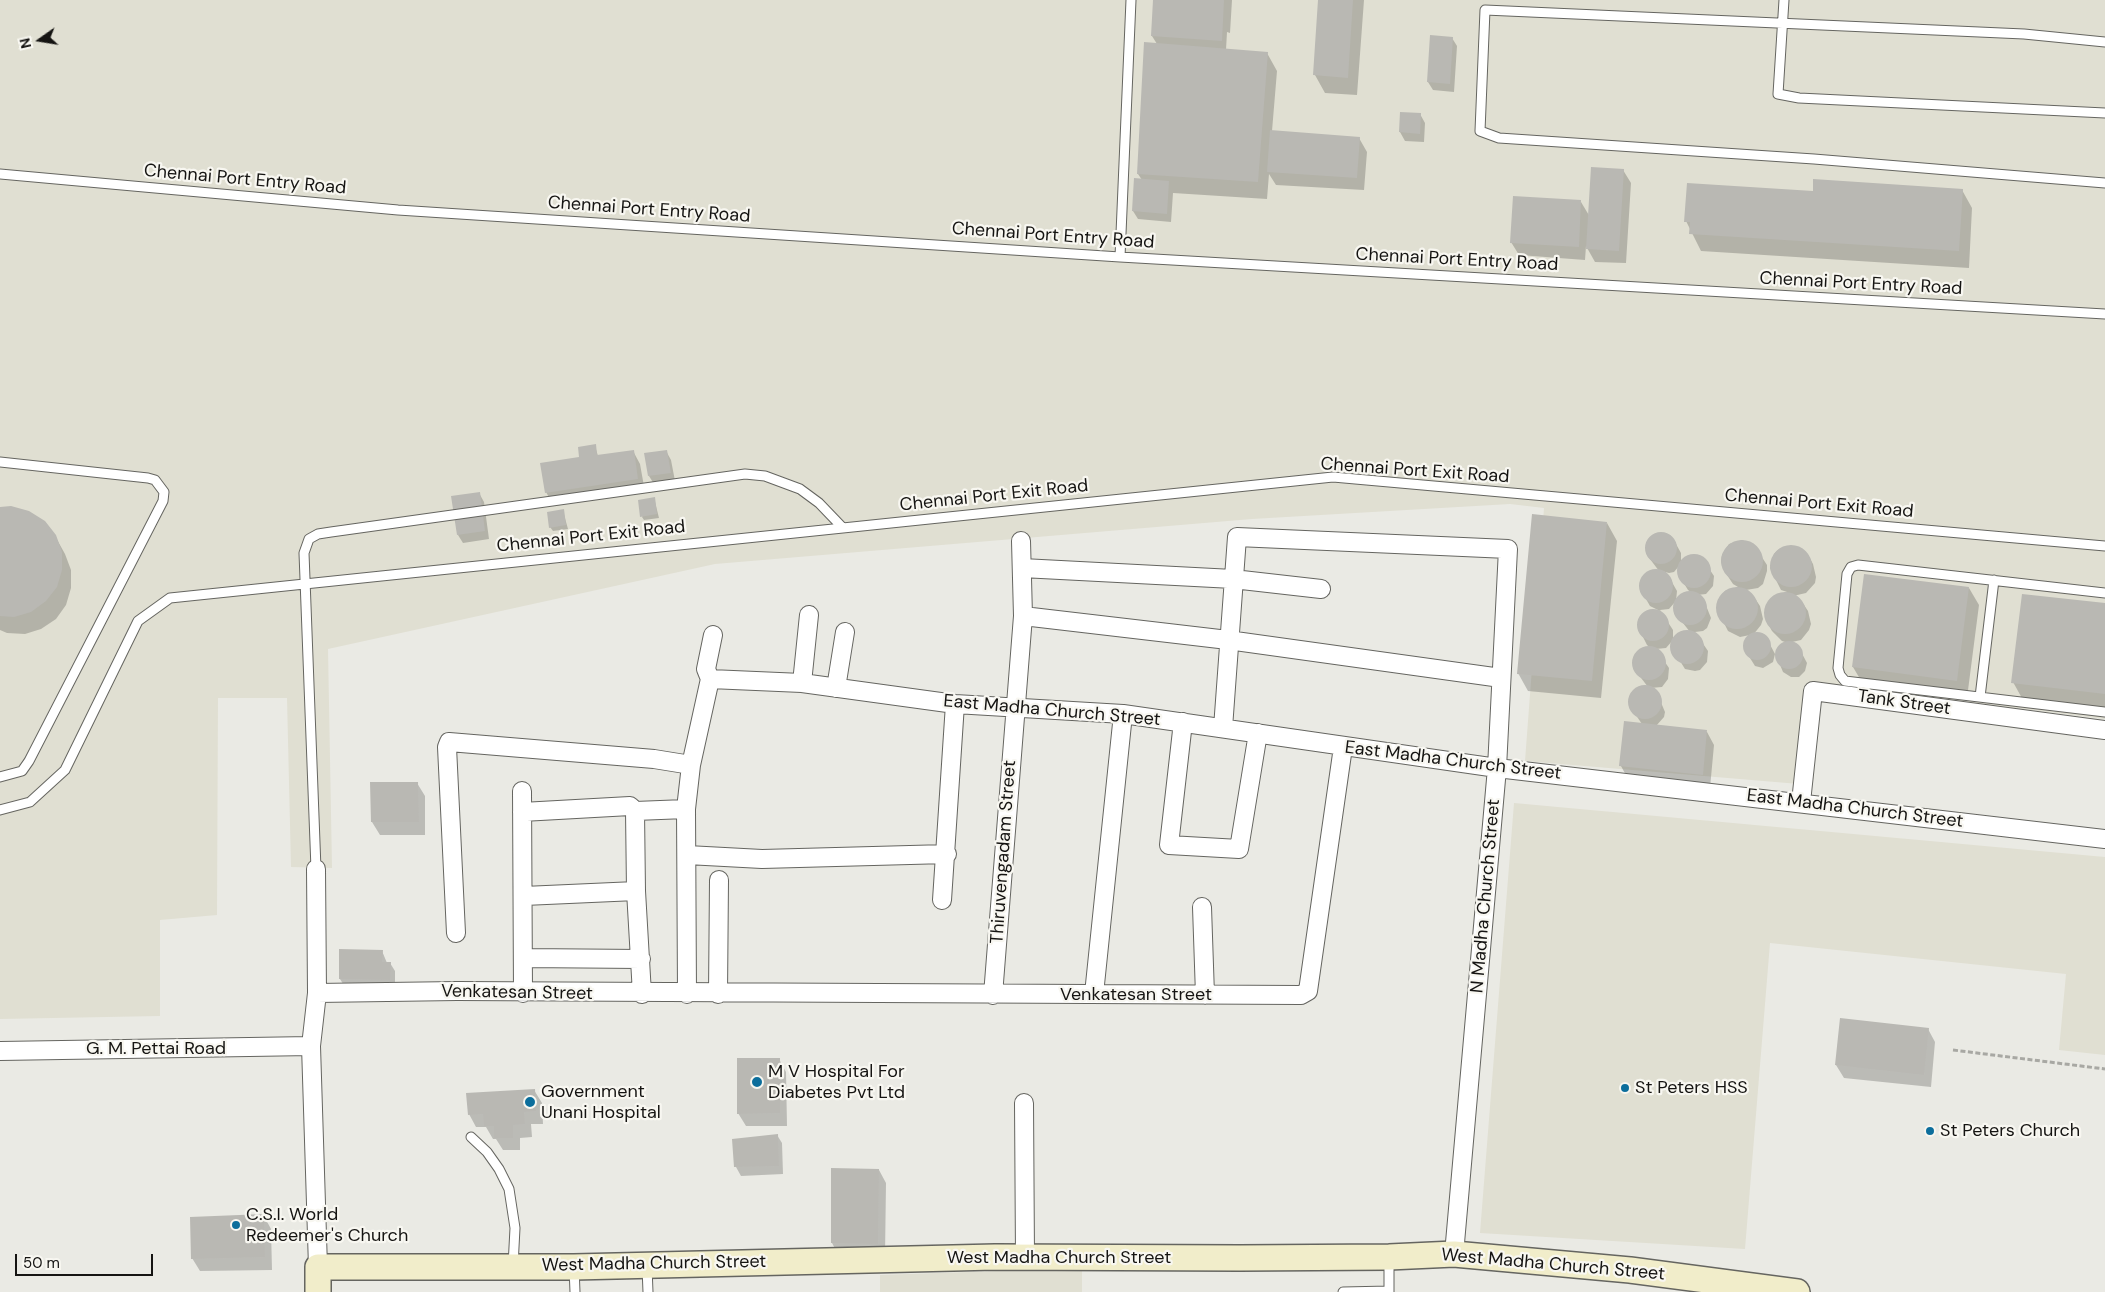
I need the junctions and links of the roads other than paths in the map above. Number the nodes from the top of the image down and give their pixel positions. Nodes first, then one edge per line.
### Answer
1 (1131, 0) edge
2 (1485, 0) edge
3 (1784, 0) edge
4 (1485, 10) junction
5 (1783, 23) junction
6 (2105, 42) edge
7 (2105, 113) edge
8 (0, 174) edge
9 (2105, 183) edge
10 (1120, 257) junction
11 (2105, 314) edge
12 (0, 462) edge
13 (843, 528) junction
14 (1021, 542) dead end
15 (2105, 546) edge
16 (1022, 568) junction
17 (1233, 579) junction
18 (1994, 580) junction
19 (305, 583) junction
20 (1321, 589) dead end
21 (2105, 593) edge
22 (809, 615) dead end
23 (1023, 616) junction
24 (845, 632) dead end
25 (713, 635) dead end
26 (1228, 640) junction
27 (1500, 678) junction
28 (710, 679) junction
29 (802, 683) junction
30 (836, 688) junction
31 (1980, 697) junction
32 (955, 704) junction
33 (1015, 708) junction
34 (2105, 712) edge
35 (1124, 714) junction
36 (1183, 722) junction
37 (1223, 728) junction
38 (2105, 730) edge
39 (1258, 733) junction
40 (1343, 748) junction
41 (691, 766) junction
42 (1497, 768) junction
43 (0, 777) edge
44 (522, 791) dead end
45 (1801, 802) junction
46 (686, 809) junction
47 (0, 810) edge
48 (635, 811) junction
49 (522, 812) junction
50 (2105, 839) edge
51 (947, 854) junction
52 (687, 855) junction
53 (316, 869) joint
54 (719, 880) dead end
55 (636, 891) junction
56 (524, 896) junction
57 (942, 900) dead end
58 (1202, 907) dead end
59 (456, 933) dead end
60 (524, 958) junction
61 (641, 959) junction
62 (317, 993) junction
63 (523, 993) junction
64 (642, 994) junction
65 (688, 994) junction
66 (718, 994) junction
67 (1094, 994) junction
68 (993, 995) junction
69 (1205, 995) junction
70 (311, 1046) junction
71 (0, 1051) edge
72 (1024, 1103) dead end
73 (471, 1137) dead end
74 (1454, 1254) junction
75 (1025, 1257) junction
76 (1389, 1257) junction
77 (647, 1264) junction
78 (318, 1267) junction
79 (513, 1267) junction
80 (574, 1267) junction
81 (1389, 1291) edge
82 (318, 1292) edge
83 (575, 1292) edge
84 (648, 1292) edge
85 (1343, 1292) edge
86 (1797, 1292) edge

1 - 10 lane
2 - 4 lane
3 - 5 lane
4 - 5 lane
4 - 9 lane
5 - 6 lane
5 - 7 lane
8 - 10 lane, Chennai Port Entry Road
10 - 11 lane, Chennai Port Entry Road
12 - 43 lane
13 - 15 lane, Chennai Port Exit Road
13 - 19 lane, Chennai Port Exit Road
13 - 19 lane
14 - 16 street, Thiruvengadam Street
16 - 17 street
16 - 23 street, Thiruvengadam Street
17 - 20 street
17 - 26 street, N Madha Church Street
17 - 27 street, N Madha Church Street
18 - 21 lane
18 - 31 lane
18 - 31 lane
19 - 47 lane, Chennai Port Exit Road
19 - 53 lane
22 - 29 street
23 - 26 street
23 - 33 street, Thiruvengadam Street
24 - 30 street
25 - 28 street
26 - 27 street
26 - 37 street, N Madha Church Street
27 - 42 street, N Madha Church Street
28 - 29 street, East Madha Church Street
28 - 41 street
29 - 30 street, East Madha Church Street
30 - 32 street, East Madha Church Street
31 - 34 lane
32 - 33 street, East Madha Church Street
32 - 51 street
33 - 35 street, East Madha Church Street
33 - 68 street, Thiruvengadam Street
35 - 36 street, East Madha Church Street
35 - 67 street
36 - 37 street, East Madha Church Street
36 - 39 street
37 - 39 street, East Madha Church Street
38 - 45 street, Tank Street
39 - 40 street, East Madha Church Street
40 - 42 street, East Madha Church Street
40 - 69 street, Venkatesan Street
41 - 46 street
41 - 59 street
42 - 45 street, East Madha Church Street
42 - 74 street, N Madha Church Street
44 - 49 street
45 - 50 street, East Madha Church Street
46 - 48 street
46 - 52 street
48 - 49 street
48 - 55 street
49 - 56 street
51 - 52 street
51 - 57 street
52 - 65 street
53 - 62 street
54 - 66 street
55 - 56 street
55 - 61 street
56 - 60 street
58 - 69 street
60 - 61 street
60 - 63 street
61 - 64 street
62 - 63 street, Venkatesan Street
62 - 70 street
63 - 64 street, Venkatesan Street
64 - 65 street, Venkatesan Street
65 - 66 street, Venkatesan Street
66 - 68 street, Venkatesan Street
67 - 68 street, Venkatesan Street
67 - 69 street, Venkatesan Street
70 - 71 street, G. M. Pettai Road
70 - 78 street
72 - 75 street
73 - 79 lane
74 - 76 main road, West Madha Church Street
74 - 86 main road, West Madha Church Street
75 - 76 main road, West Madha Church Street
75 - 77 main road, West Madha Church Street
76 - 81 lane
77 - 80 main road, West Madha Church Street
77 - 84 lane
78 - 79 main road, West Madha Church Street
78 - 82 main road
79 - 80 main road, West Madha Church Street
80 - 83 lane
81 - 85 lane

